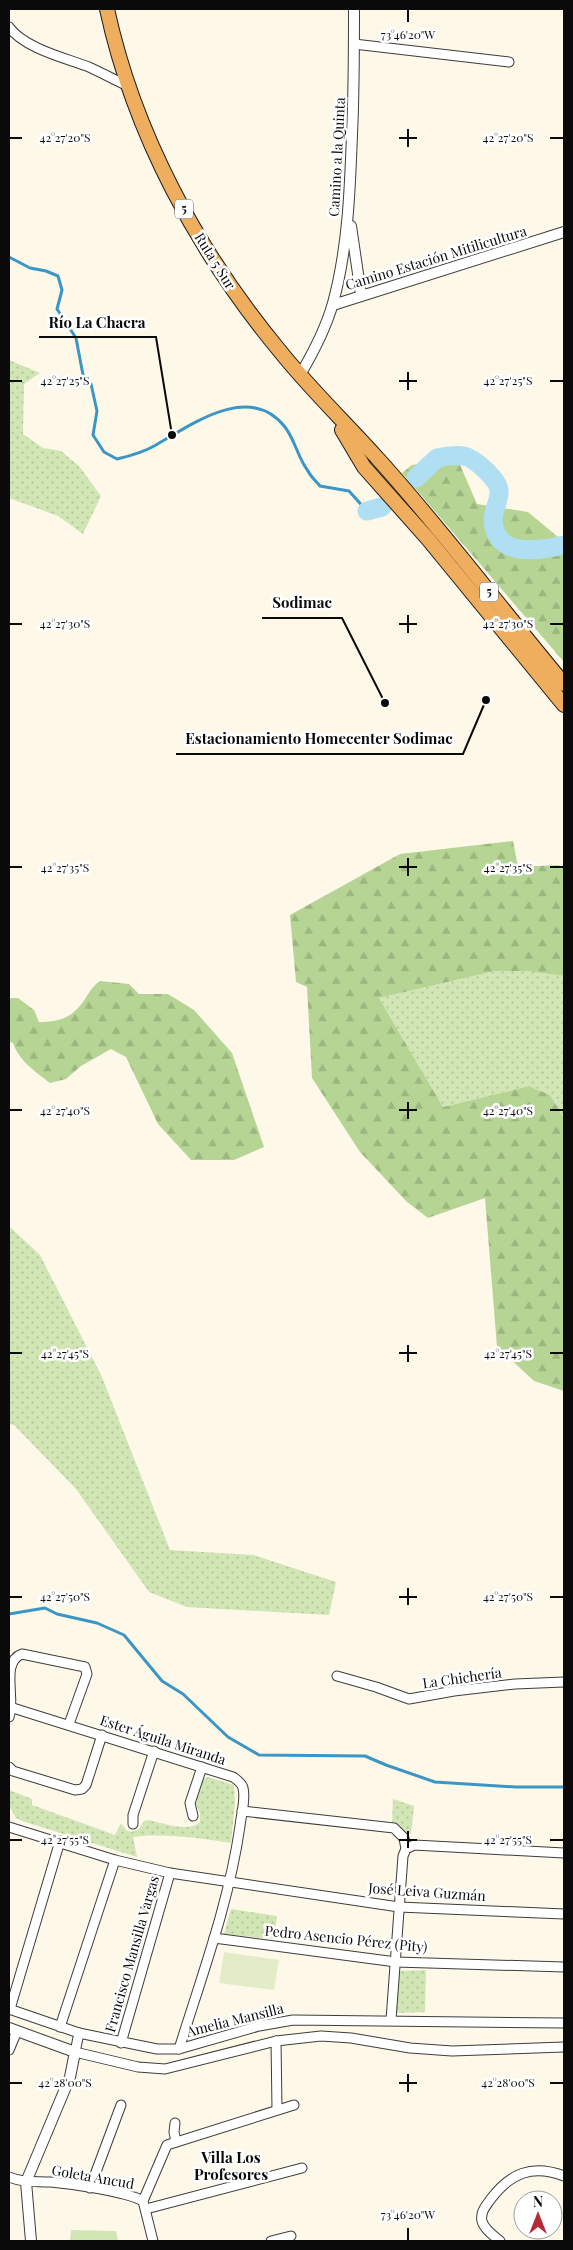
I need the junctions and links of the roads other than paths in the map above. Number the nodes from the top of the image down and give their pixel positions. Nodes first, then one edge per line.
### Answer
1 (107, 9) edge
2 (354, 9) edge
3 (9, 26) edge
4 (354, 44) junction
5 (509, 62) dead end
6 (128, 86) junction
7 (348, 211) junction
8 (564, 232) edge
9 (362, 294) junction
10 (333, 304) junction
11 (300, 375) junction
12 (328, 408) junction
13 (520, 630) junction
14 (522, 654) junction
15 (564, 684) edge
16 (564, 705) edge
17 (337, 1676) dead end
18 (564, 1682) edge
19 (13, 1708) junction
20 (9, 1717) edge
21 (69, 1724) junction
22 (102, 1735) junction
23 (154, 1751) junction
24 (9, 1767) edge
25 (202, 1767) junction
26 (242, 1811) junction
27 (192, 1816) dead end
28 (133, 1824) dead end
29 (9, 1826) edge
30 (60, 1842) junction
31 (406, 1849) junction
32 (564, 1854) edge
33 (116, 1860) junction
34 (170, 1873) junction
35 (230, 1881) junction
36 (399, 1907) junction
37 (564, 1914) edge
38 (214, 1938) junction
39 (396, 1962) junction
40 (564, 1967) edge
41 (9, 2009) edge
42 (391, 2020) junction
43 (564, 2023) edge
44 (60, 2027) junction
45 (13, 2029) edge
46 (79, 2034) junction
47 (276, 2041) junction
48 (121, 2043) junction
49 (564, 2047) edge
50 (179, 2048) junction
51 (9, 2050) edge
52 (75, 2052) junction
53 (121, 2105) dead end
54 (294, 2105) dead end
55 (278, 2109) junction
56 (175, 2123) dead end
57 (171, 2144) junction
58 (302, 2168) dead end
59 (564, 2176) edge
60 (9, 2177) edge
61 (26, 2182) junction
62 (90, 2188) junction
63 (144, 2205) junction
64 (291, 2236) dead end
65 (31, 2241) edge
66 (153, 2241) edge
67 (271, 2241) edge
68 (500, 2241) edge

1 - 6 highway, Ruta 5 Sur / 5
2 - 4 street, Camino a la Quinta
3 - 6 street
4 - 5 street
4 - 7 street, Camino a la Quinta
6 - 11 highway, Ruta 5 Sur / 5
7 - 9 street
7 - 10 street, Camino a la Quinta
8 - 9 street, Camino Estación Mitilicultura
9 - 10 street, Camino Estación Mitilicultura
10 - 11 street, Camino Estación Mitilicultura
11 - 12 highway, Ruta 5 Sur / 5
12 - 13 highway, Ruta 5 Sur / 5
12 - 14 highway, Ruta 5 Sur / 5
13 - 14 highway
13 - 15 highway, Ruta 5 Sur / 5
14 - 16 highway, Ruta 5 Sur / 5
17 - 18 street, La Chichería
19 - 20 street
19 - 21 street, Ester Águila Miranda
19 - 21 street
21 - 22 street, Ester Águila Miranda
22 - 23 street, Ester Águila Miranda
22 - 24 street
23 - 25 street, Ester Águila Miranda
23 - 28 street
25 - 26 street, Ester Águila Miranda
25 - 27 street
26 - 31 street
26 - 35 street, Ester Águila Miranda
29 - 30 street, José Leiva Guzmán
30 - 33 street, José Leiva Guzmán
30 - 41 street
31 - 32 street
31 - 36 street
33 - 34 street, José Leiva Guzmán
33 - 44 street
34 - 35 street, José Leiva Guzmán
34 - 48 street, Francisco Mansilla Vargas
35 - 36 street, José Leiva Guzmán
35 - 38 street, Ester Águila Miranda
36 - 37 street, José Leiva Guzmán
36 - 39 street
38 - 39 street, Pedro Asencio Pérez (Pity)
38 - 50 street, Ester Águila Miranda
39 - 40 street, Pedro Asencio Pérez (Pity)
39 - 42 street
41 - 44 street, Amelia Mansilla
42 - 43 street, Amelia Mansilla
42 - 50 street, Amelia Mansilla
44 - 46 street, Amelia Mansilla
45 - 51 street
45 - 52 street
46 - 48 street, Amelia Mansilla
46 - 52 street
47 - 49 street
47 - 52 street
47 - 55 street
48 - 50 street, Amelia Mansilla
52 - 61 street
53 - 62 street
54 - 55 street
55 - 57 street
56 - 57 street
57 - 63 street
58 - 63 street
59 - 68 street
60 - 61 street, Goleta Ancud
61 - 62 street, Goleta Ancud
61 - 65 street
62 - 63 street, Goleta Ancud
63 - 66 street
64 - 67 street

